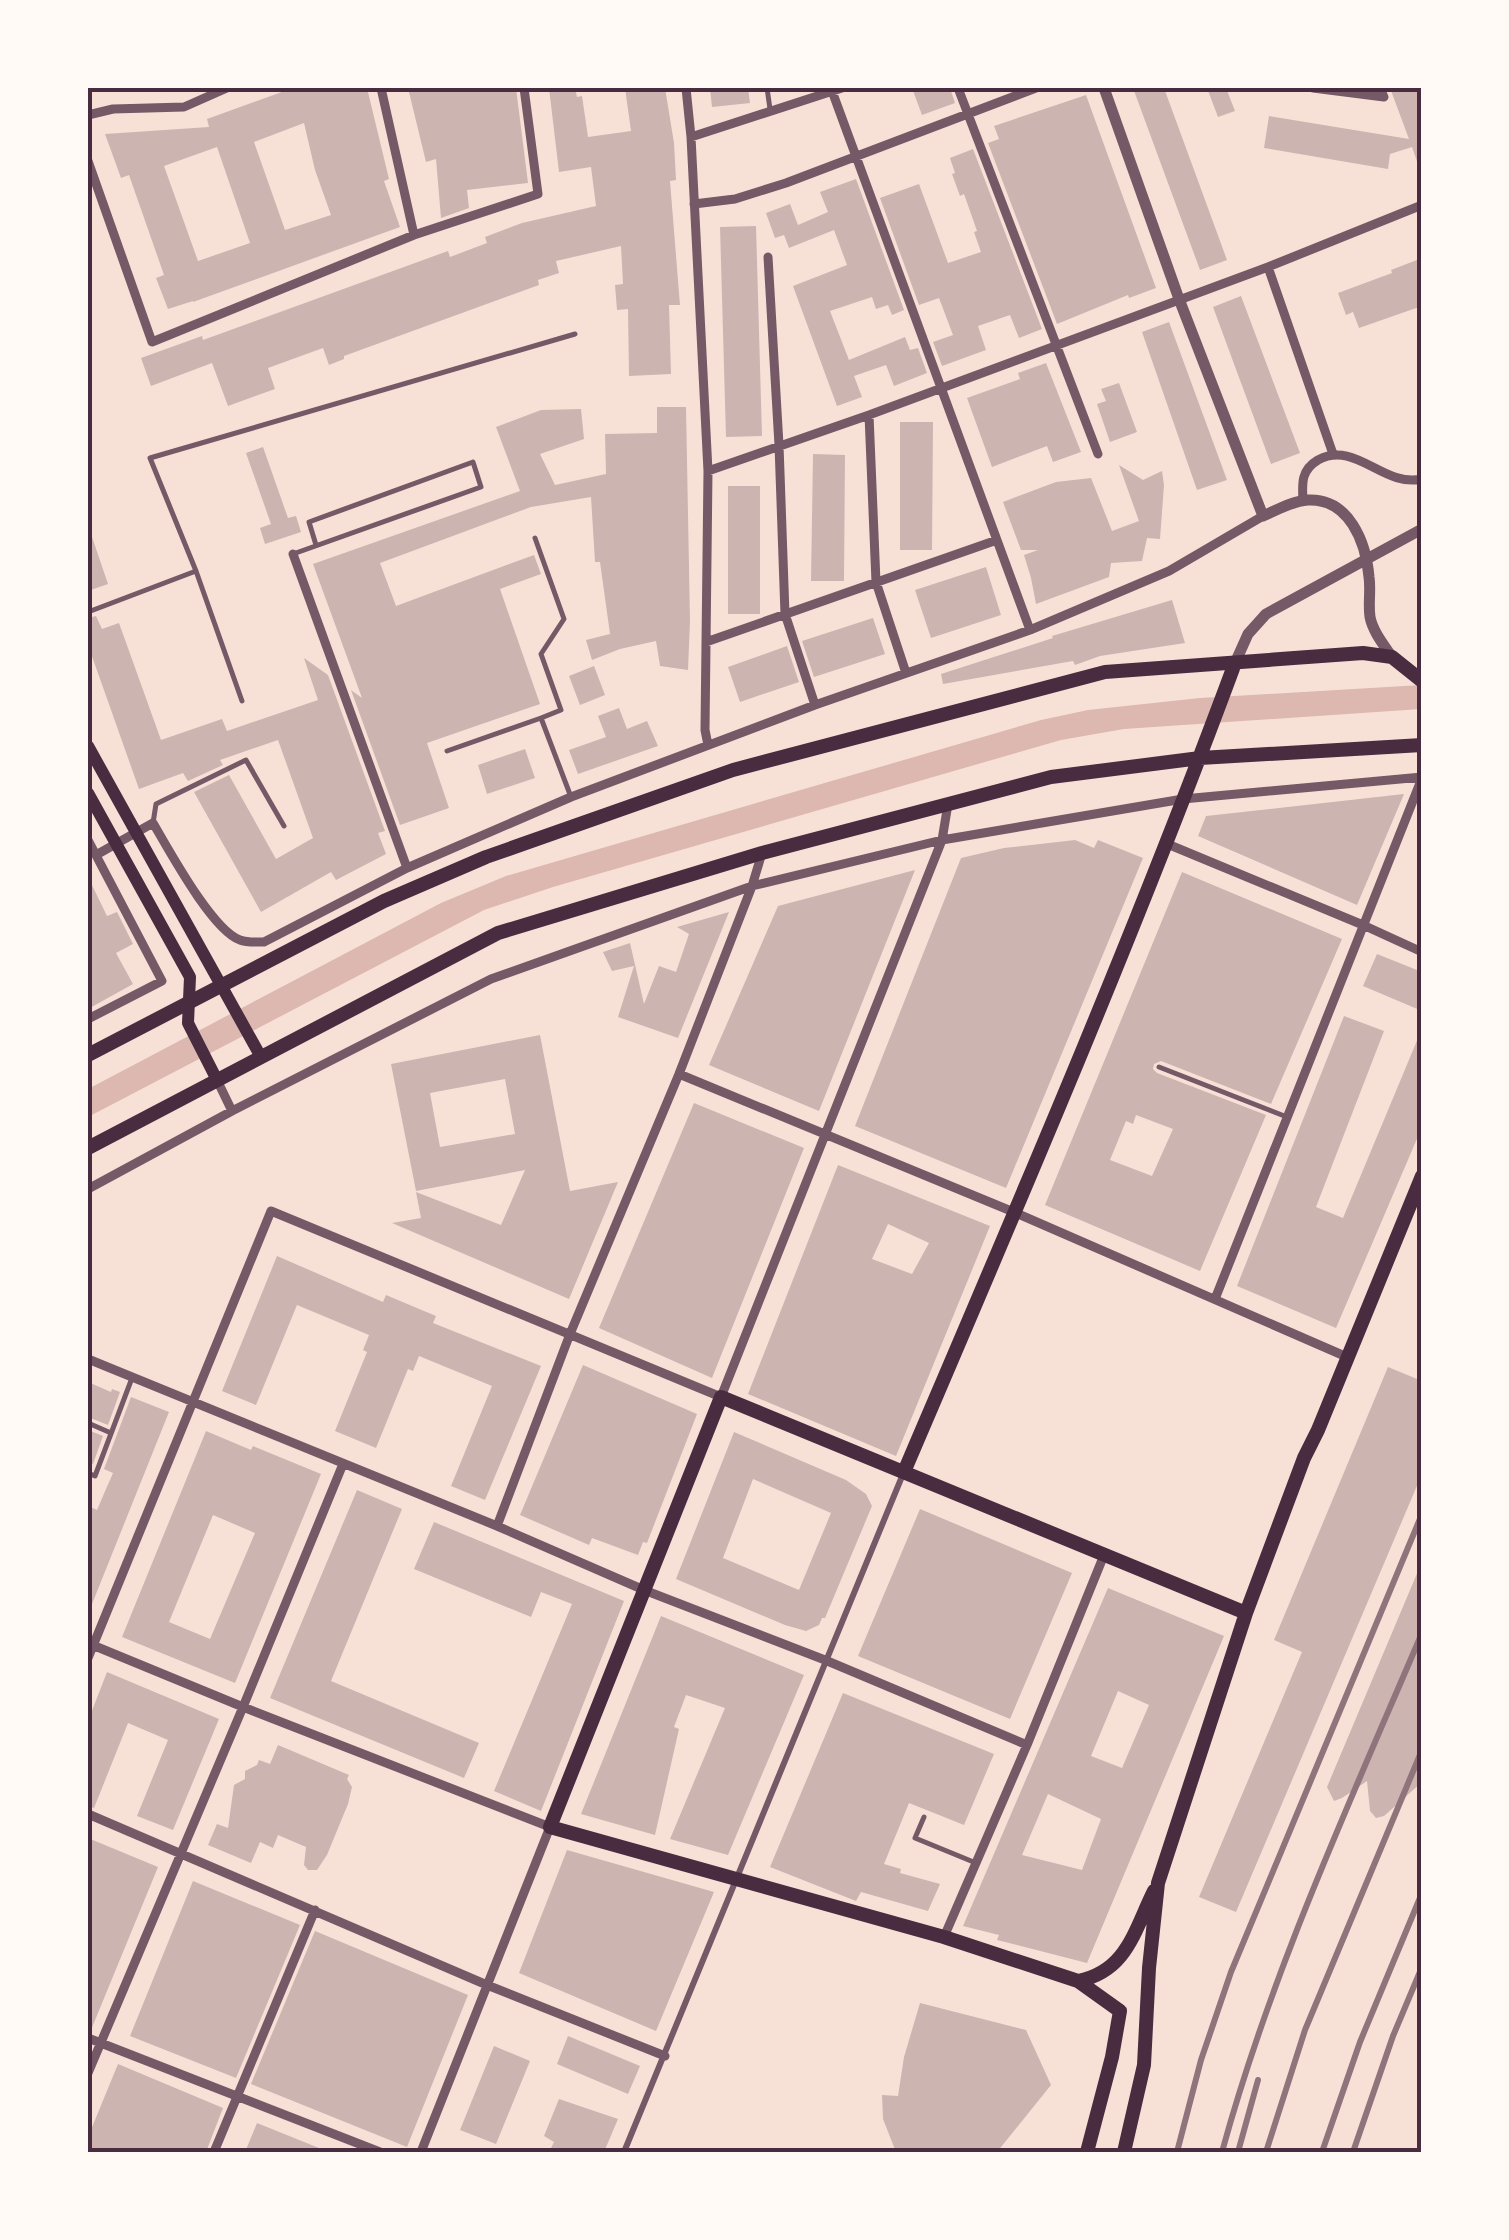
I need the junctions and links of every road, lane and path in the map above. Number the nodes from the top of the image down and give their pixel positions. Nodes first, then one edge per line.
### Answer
1 (227, 88) edge
2 (382, 88) edge
3 (524, 88) edge
4 (686, 88) edge
5 (767, 88) edge
6 (958, 88) edge
7 (1036, 88) edge
8 (1104, 88) edge
9 (1314, 88) edge
10 (1380, 88) edge
11 (837, 89) edge
12 (771, 111) junction
13 (88, 114) edge
14 (968, 114) junction
15 (691, 137) junction
16 (857, 156) junction
17 (88, 161) edge
18 (694, 204) junction
19 (1422, 205) edge
20 (414, 236) junction
21 (768, 257) dead end
22 (1268, 266) junction
23 (1179, 299) junction
24 (576, 334) dead end
25 (1056, 345) junction
26 (941, 388) junction
27 (869, 415) junction
28 (778, 445) junction
29 (1098, 454) dead end
30 (1332, 454) junction
31 (708, 472) junction
32 (1422, 479) edge
33 (1303, 501) junction
34 (1263, 516) junction
35 (1422, 529) edge
36 (536, 538) dead end
37 (997, 540) junction
38 (316, 545) junction
39 (293, 554) joint
40 (1366, 560) junction
41 (196, 571) junction
42 (876, 582) junction
43 (88, 612) edge
44 (784, 614) junction
45 (1030, 630) junction
46 (706, 642) junction
47 (1392, 658) junction
48 (1235, 663) junction
49 (906, 673) junction
50 (1419, 678) edge
51 (242, 701) dead end
52 (816, 705) junction
53 (540, 718) junction
54 (708, 744) junction
55 (1422, 745) edge
56 (88, 746) edge
57 (446, 750) dead end
58 (1200, 758) junction
59 (1422, 778) edge
60 (88, 793) edge
61 (570, 797) junction
62 (1182, 800) junction
63 (948, 804) junction
64 (154, 823) junction
65 (284, 826) dead end
66 (136, 832) junction
67 (88, 840) edge
68 (942, 840) junction
69 (1164, 843) junction
70 (116, 844) junction
71 (762, 854) junction
72 (96, 855) junction
73 (407, 868) junction
74 (752, 886) junction
75 (1363, 926) junction
76 (1422, 952) edge
77 (225, 992) junction
78 (188, 1002) junction
79 (88, 1019) edge
80 (258, 1051) junction
81 (88, 1055) edge
82 (1160, 1066) dead end
83 (214, 1073) junction
84 (679, 1074) junction
85 (232, 1111) junction
86 (1287, 1117) junction
87 (825, 1134) junction
88 (88, 1148) edge
89 (1422, 1176) edge
90 (88, 1188) edge
91 (1016, 1213) junction
92 (1215, 1299) junction
93 (570, 1334) junction
94 (1348, 1357) junction
95 (88, 1359) edge
96 (132, 1378) junction
97 (721, 1396) junction
98 (192, 1403) junction
99 (88, 1423) edge
100 (112, 1433) junction
101 (343, 1464) junction
102 (904, 1472) junction
103 (88, 1473) edge
104 (497, 1526) junction
105 (1104, 1555) junction
106 (644, 1590) junction
107 (1246, 1614) junction
108 (90, 1644) edge
109 (88, 1658) edge
110 (825, 1660) junction
111 (244, 1707) junction
112 (1027, 1745) junction
113 (88, 1814) edge
114 (924, 1817) dead end
115 (550, 1827) junction
116 (180, 1855) junction
117 (976, 1862) junction
118 (738, 1879) junction
119 (1158, 1883) junction
120 (315, 1910) junction
121 (944, 1937) junction
122 (1078, 1980) junction
123 (487, 1985) junction
124 (88, 2038) edge
125 (100, 2043) junction
126 (664, 2056) junction
127 (88, 2073) edge
128 (237, 2095) junction
129 (214, 2152) edge
130 (380, 2152) edge
131 (421, 2152) edge
132 (624, 2152) edge
133 (1087, 2152) edge
134 (1124, 2152) edge

1 - 13 street
2 - 20 street
3 - 20 street
4 - 15 street
5 - 12 lane
6 - 14 street
7 - 14 street
8 - 23 street
9 - 10 street
11 - 12 street
11 - 16 street
12 - 15 street
14 - 16 street
14 - 25 street
15 - 18 street
16 - 18 street
16 - 26 street
17 - 20 street
18 - 31 street
19 - 22 street
21 - 28 street
22 - 23 street
22 - 30 street
23 - 25 street
23 - 34 street
24 - 41 lane
25 - 26 street
25 - 29 street
26 - 27 street
26 - 37 street
27 - 28 street
27 - 42 street
28 - 31 street
28 - 44 street
30 - 32 street
30 - 33 street
31 - 46 street
33 - 34 street
33 - 40 street
34 - 45 street
35 - 40 street
36 - 53 lane
37 - 42 street
37 - 45 street
38 - 38 lane
38 - 39 lane
39 - 73 street
40 - 47 street
40 - 48 street
41 - 43 lane
41 - 51 lane
42 - 44 street
42 - 49 street
44 - 46 street
44 - 52 street
45 - 49 street
46 - 54 street
47 - 48 main road
47 - 50 main road
48 - 58 main road
48 - 77 main road
49 - 52 street
52 - 54 street
53 - 57 lane
53 - 61 lane
54 - 61 street
55 - 58 main road
56 - 66 main road
58 - 62 main road
58 - 63 main road
59 - 62 street
59 - 75 street
60 - 70 main road
61 - 73 street
62 - 68 street
62 - 69 main road
63 - 68 street
63 - 71 main road
64 - 65 lane
64 - 66 street
64 - 73 street
66 - 70 street
66 - 77 main road
67 - 72 street
68 - 74 street
68 - 87 street
69 - 75 street
69 - 91 main road
70 - 72 street
70 - 78 main road
71 - 74 street
71 - 80 main road
72 - 79 street
74 - 84 street
74 - 85 street
75 - 76 street
75 - 86 street
77 - 78 main road
77 - 80 main road
78 - 81 main road
78 - 83 main road
80 - 83 main road
82 - 86 lane
83 - 85 street
83 - 88 main road
84 - 87 street
84 - 93 street
85 - 90 street
86 - 92 street
87 - 91 street
87 - 97 street
89 - 94 main road
91 - 92 street
91 - 102 main road
92 - 94 street
93 - 97 street
93 - 98 street
93 - 104 street
94 - 107 main road
95 - 96 street
96 - 98 street
96 - 100 lane
97 - 102 main road
97 - 106 main road
98 - 101 street
98 - 108 street
99 - 100 lane
100 - 103 lane
101 - 104 street
101 - 111 street
102 - 105 main road
102 - 110 street
104 - 106 street
105 - 107 main road
105 - 112 street
106 - 110 street
106 - 115 main road
107 - 119 main road
108 - 109 street
108 - 111 street
110 - 112 street
110 - 118 street
111 - 115 street
111 - 116 street
112 - 117 street
113 - 116 street
114 - 117 lane
115 - 118 main road
115 - 123 street
116 - 120 street
116 - 125 street
117 - 121 street
118 - 121 main road
118 - 126 street
119 - 122 main road
119 - 134 main road
120 - 123 street
120 - 128 street
121 - 122 main road
122 - 133 main road
123 - 126 street
123 - 131 street
124 - 125 street
125 - 127 street
125 - 128 street
126 - 132 street
128 - 129 street
128 - 130 street

